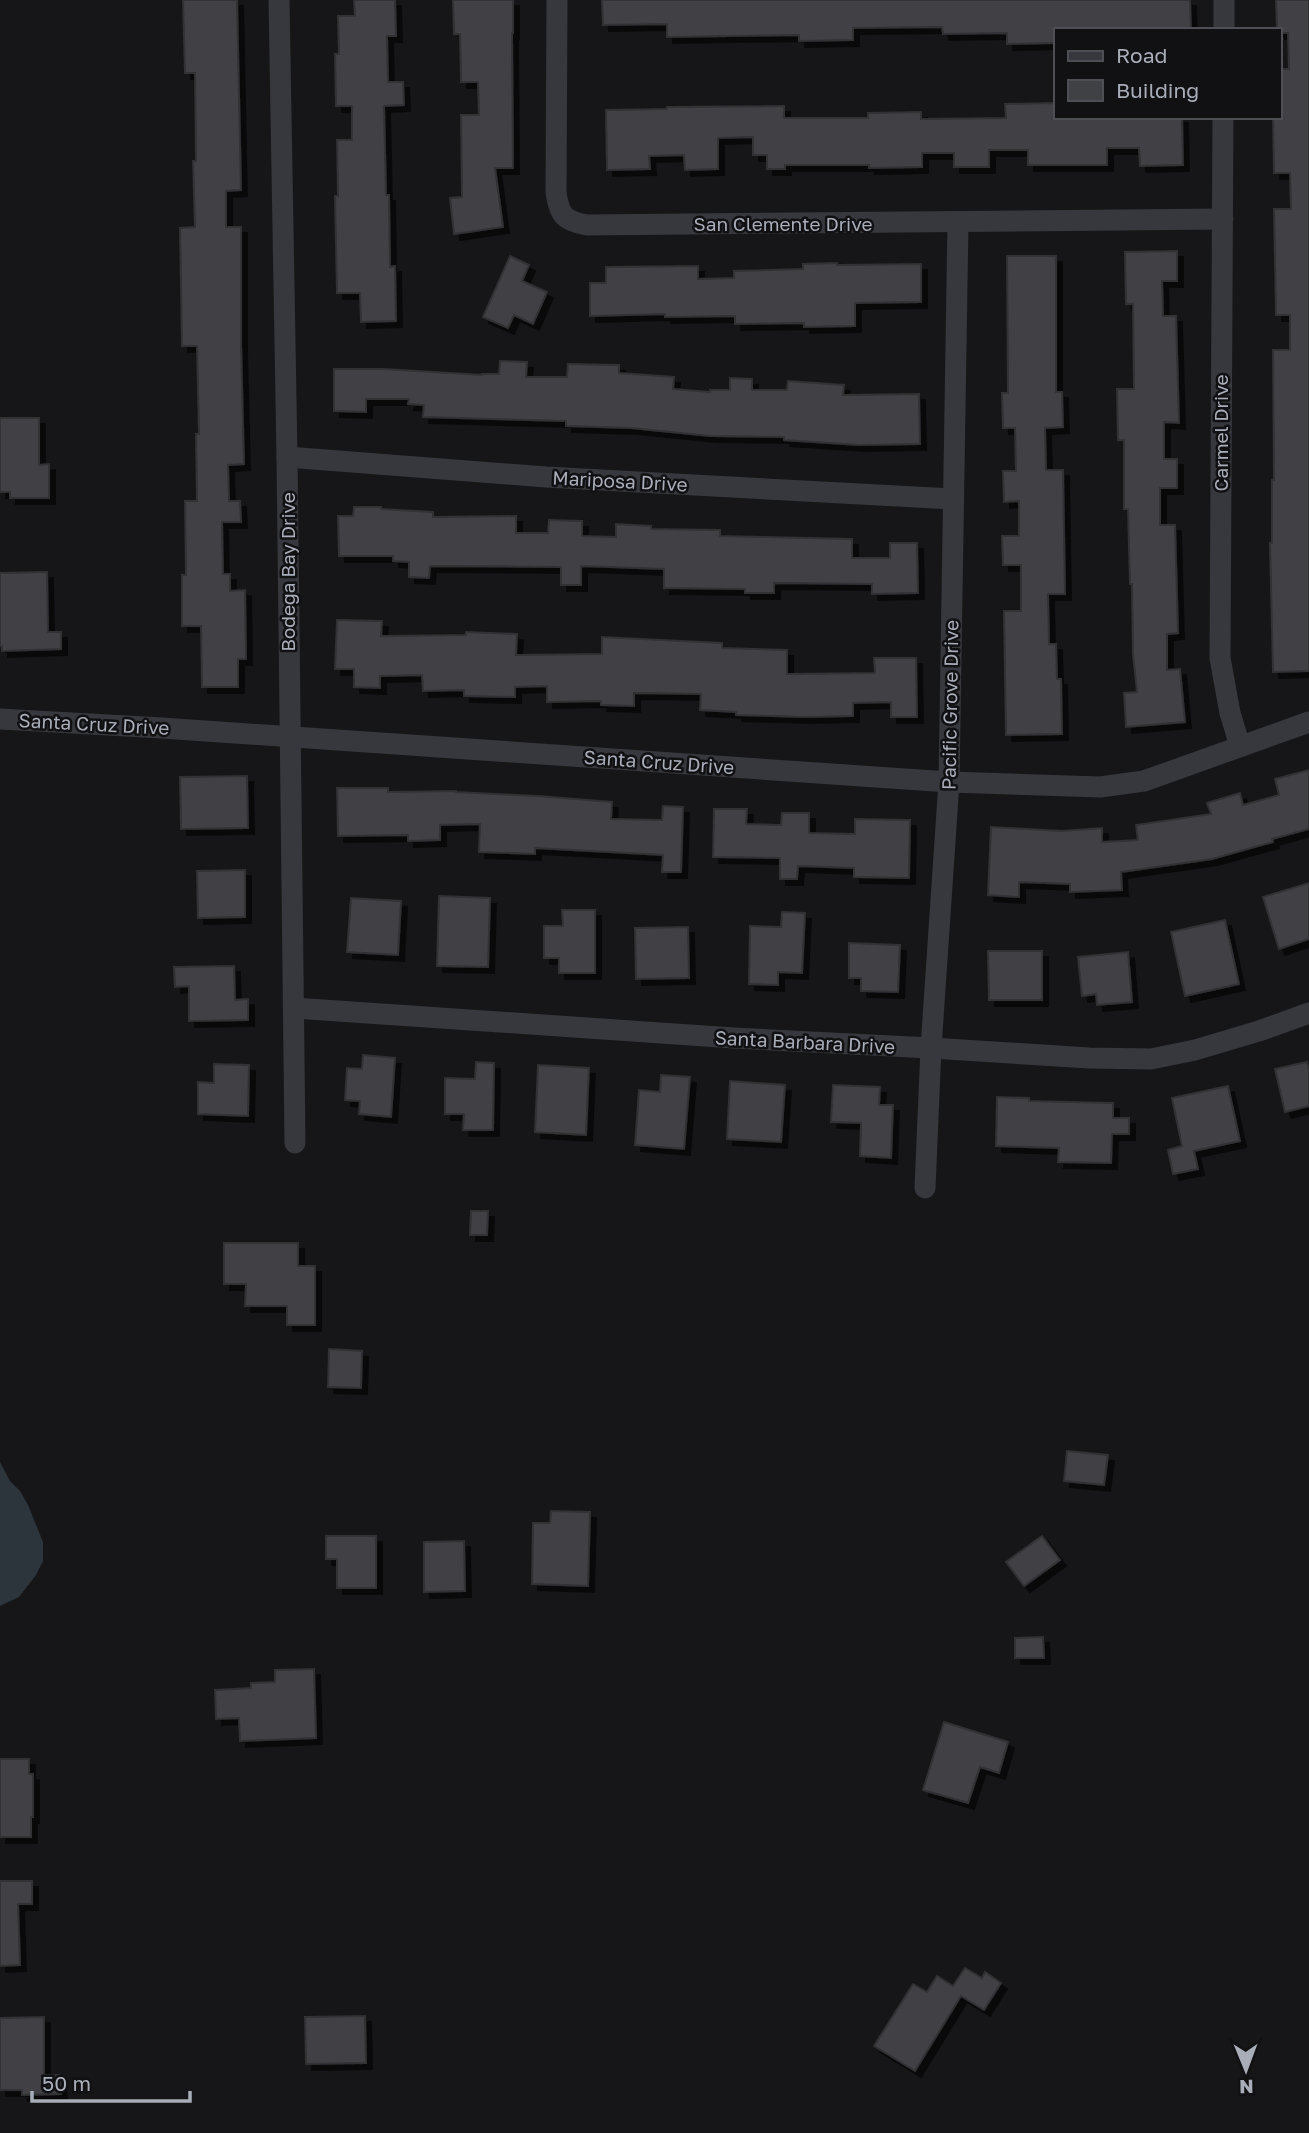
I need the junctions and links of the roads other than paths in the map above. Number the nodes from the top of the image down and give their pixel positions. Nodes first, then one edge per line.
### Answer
1 (279, 0) edge
2 (557, 0) edge
3 (1224, 0) edge
4 (1224, 28) edge
5 (1223, 119) edge
6 (1223, 219) junction
7 (958, 222) junction
8 (288, 457) junction
9 (953, 499) junction
10 (0, 719) edge
11 (1309, 722) edge
12 (290, 736) junction
13 (1240, 746) junction
14 (949, 782) junction
15 (294, 1008) junction
16 (1309, 1013) edge
17 (931, 1048) junction
18 (295, 1143) dead end
19 (925, 1188) dead end

1 - 8 street, Bodega Bay Drive
2 - 7 street, San Clemente Drive
3 - 4 street
5 - 6 street, Carmel Drive
6 - 7 street, San Clemente Drive
6 - 13 street, Carmel Drive
7 - 9 street, Pacific Grove Drive
8 - 9 street, Mariposa Drive
8 - 12 street, Bodega Bay Drive
9 - 14 street, Pacific Grove Drive
10 - 12 street, Santa Cruz Drive
11 - 13 street, Santa Cruz Drive
12 - 14 street, Santa Cruz Drive
12 - 15 street, Bodega Bay Drive
13 - 14 street, Santa Cruz Drive
14 - 17 street, Pacific Grove Drive
15 - 17 street, Santa Barbara Drive
15 - 18 street, Bodega Bay Drive
16 - 17 street, Santa Barbara Drive
17 - 19 street, Pacific Grove Drive

